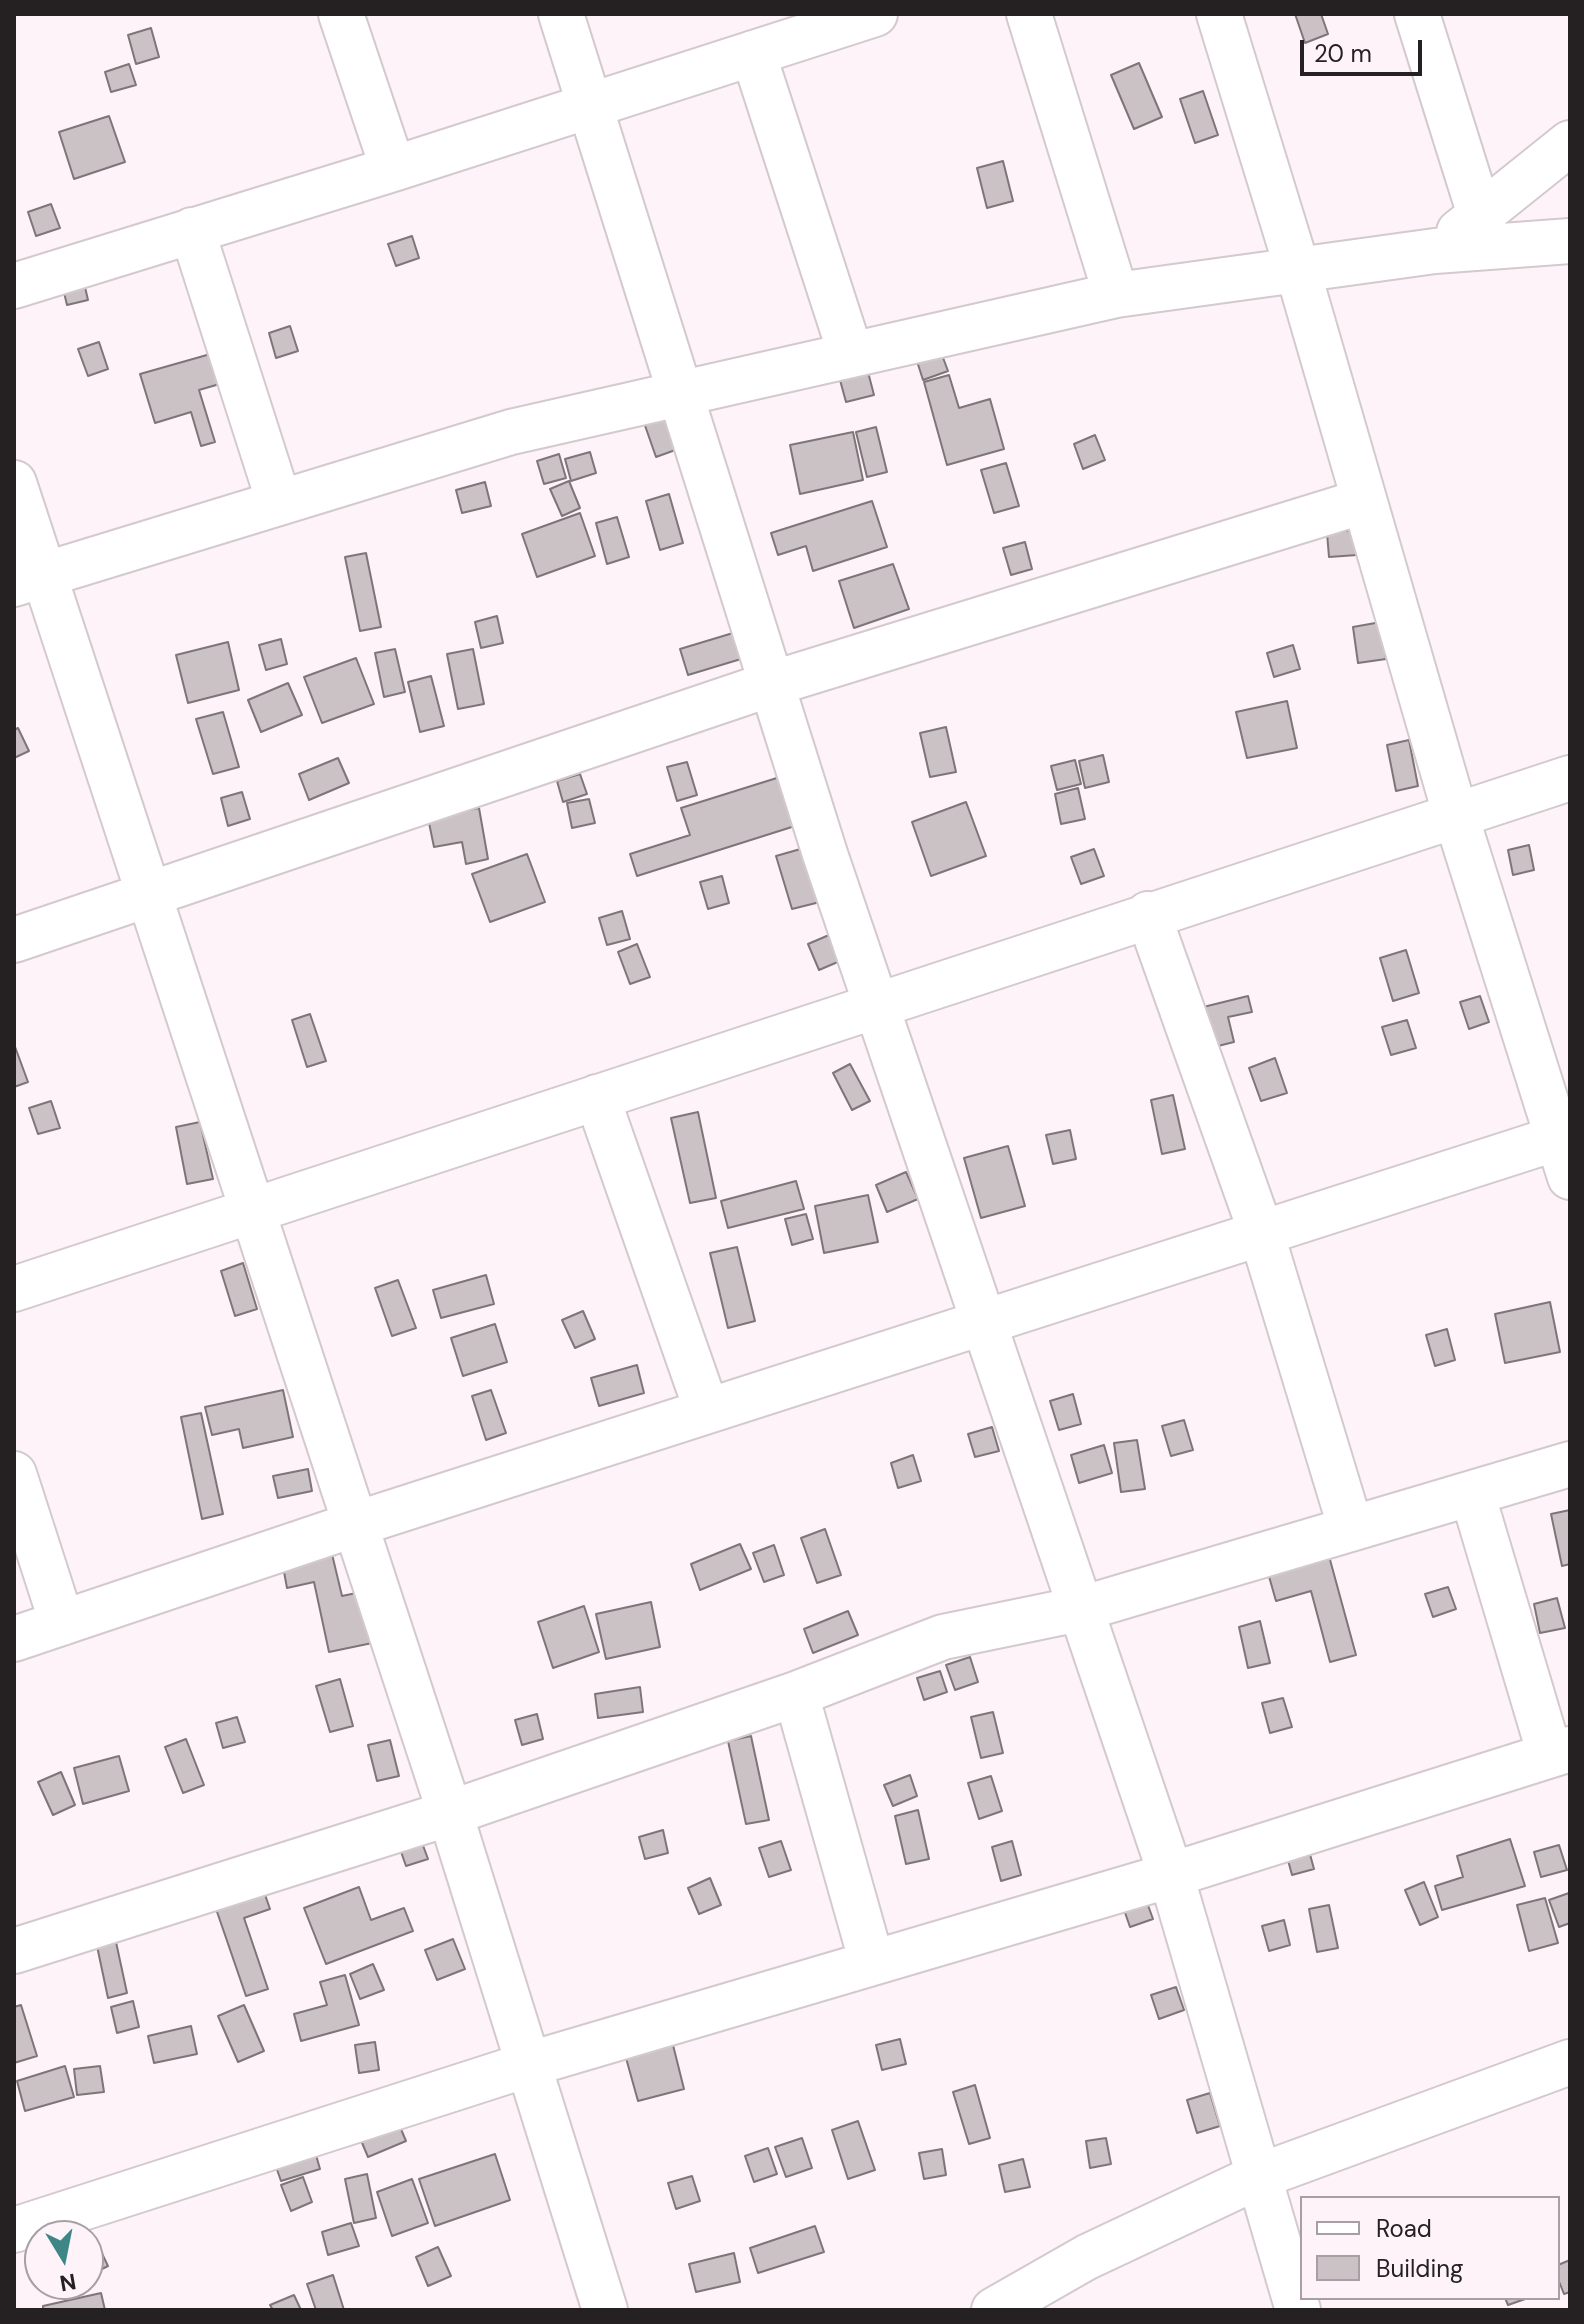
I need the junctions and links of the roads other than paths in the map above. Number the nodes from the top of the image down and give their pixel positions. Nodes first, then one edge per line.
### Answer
1 (341, 14) edge
2 (561, 14) edge
3 (875, 14) edge
4 (1029, 14) edge
5 (1219, 14) edge
6 (1417, 14) edge
7 (753, 53) junction
8 (590, 105) junction
9 (1570, 143) edge
10 (393, 169) junction
11 (1480, 215) junction
12 (192, 230) junction
13 (1570, 241) edge
14 (1435, 251) junction
15 (1297, 268) junction
16 (14, 286) edge
17 (1116, 295) junction
18 (851, 355) junction
19 (681, 393) junction
20 (14, 483) edge
21 (1364, 501) junction
22 (279, 502) junction
23 (30, 579) edge
24 (771, 684) junction
25 (1570, 778) edge
26 (1455, 813) junction
27 (152, 896) junction
28 (1148, 914) junction
29 (14, 940) edge
30 (875, 1004) junction
31 (597, 1097) junction
32 (1566, 1149) edge
33 (254, 1211) junction
34 (1261, 1232) junction
35 (14, 1289) edge
36 (982, 1322) junction
37 (707, 1411) junction
38 (1570, 1464) edge
39 (14, 1474) edge
40 (1472, 1493) junction
41 (356, 1524) junction
42 (1351, 1529) junction
43 (1084, 1608) junction
44 (62, 1623) junction
45 (14, 1639) edge
46 (796, 1694) junction
47 (1560, 1752) edge
48 (450, 1813) junction
49 (1171, 1875) junction
50 (14, 1951) edge
51 (872, 1963) junction
52 (1570, 2062) edge
53 (530, 2064) junction
54 (1257, 2177) junction
55 (14, 2230) edge
56 (605, 2310) edge
57 (994, 2310) edge
58 (1298, 2310) edge

1 - 10 street
2 - 8 street
3 - 7 street
4 - 17 street
5 - 15 street
6 - 11 street
7 - 8 street
7 - 18 street
8 - 10 street
8 - 19 street
9 - 11 street
10 - 12 street
11 - 14 street
12 - 16 street
12 - 22 street
13 - 14 street
14 - 15 street
15 - 17 street
15 - 21 street
17 - 18 street
18 - 19 street
19 - 22 street
19 - 24 street
20 - 23 street
21 - 24 street
21 - 26 street
22 - 23 street
23 - 27 street
24 - 27 street
24 - 30 street
25 - 26 street
26 - 28 street
26 - 32 street
27 - 29 street
27 - 33 street
28 - 30 street
28 - 34 street
30 - 31 street
30 - 36 street
31 - 33 street
31 - 37 street
32 - 34 street
33 - 35 street
33 - 41 street
34 - 36 street
34 - 42 street
36 - 37 street
36 - 43 street
37 - 41 street
38 - 40 street
39 - 44 street
40 - 42 street
40 - 47 street
41 - 44 street
41 - 48 street
42 - 43 street
43 - 46 street
43 - 49 street
44 - 45 street
46 - 48 street
46 - 51 street
47 - 49 street
48 - 50 street
48 - 53 street
49 - 51 street
49 - 54 street
51 - 53 street
52 - 54 street
53 - 55 street
53 - 56 street
54 - 57 street
54 - 58 street

